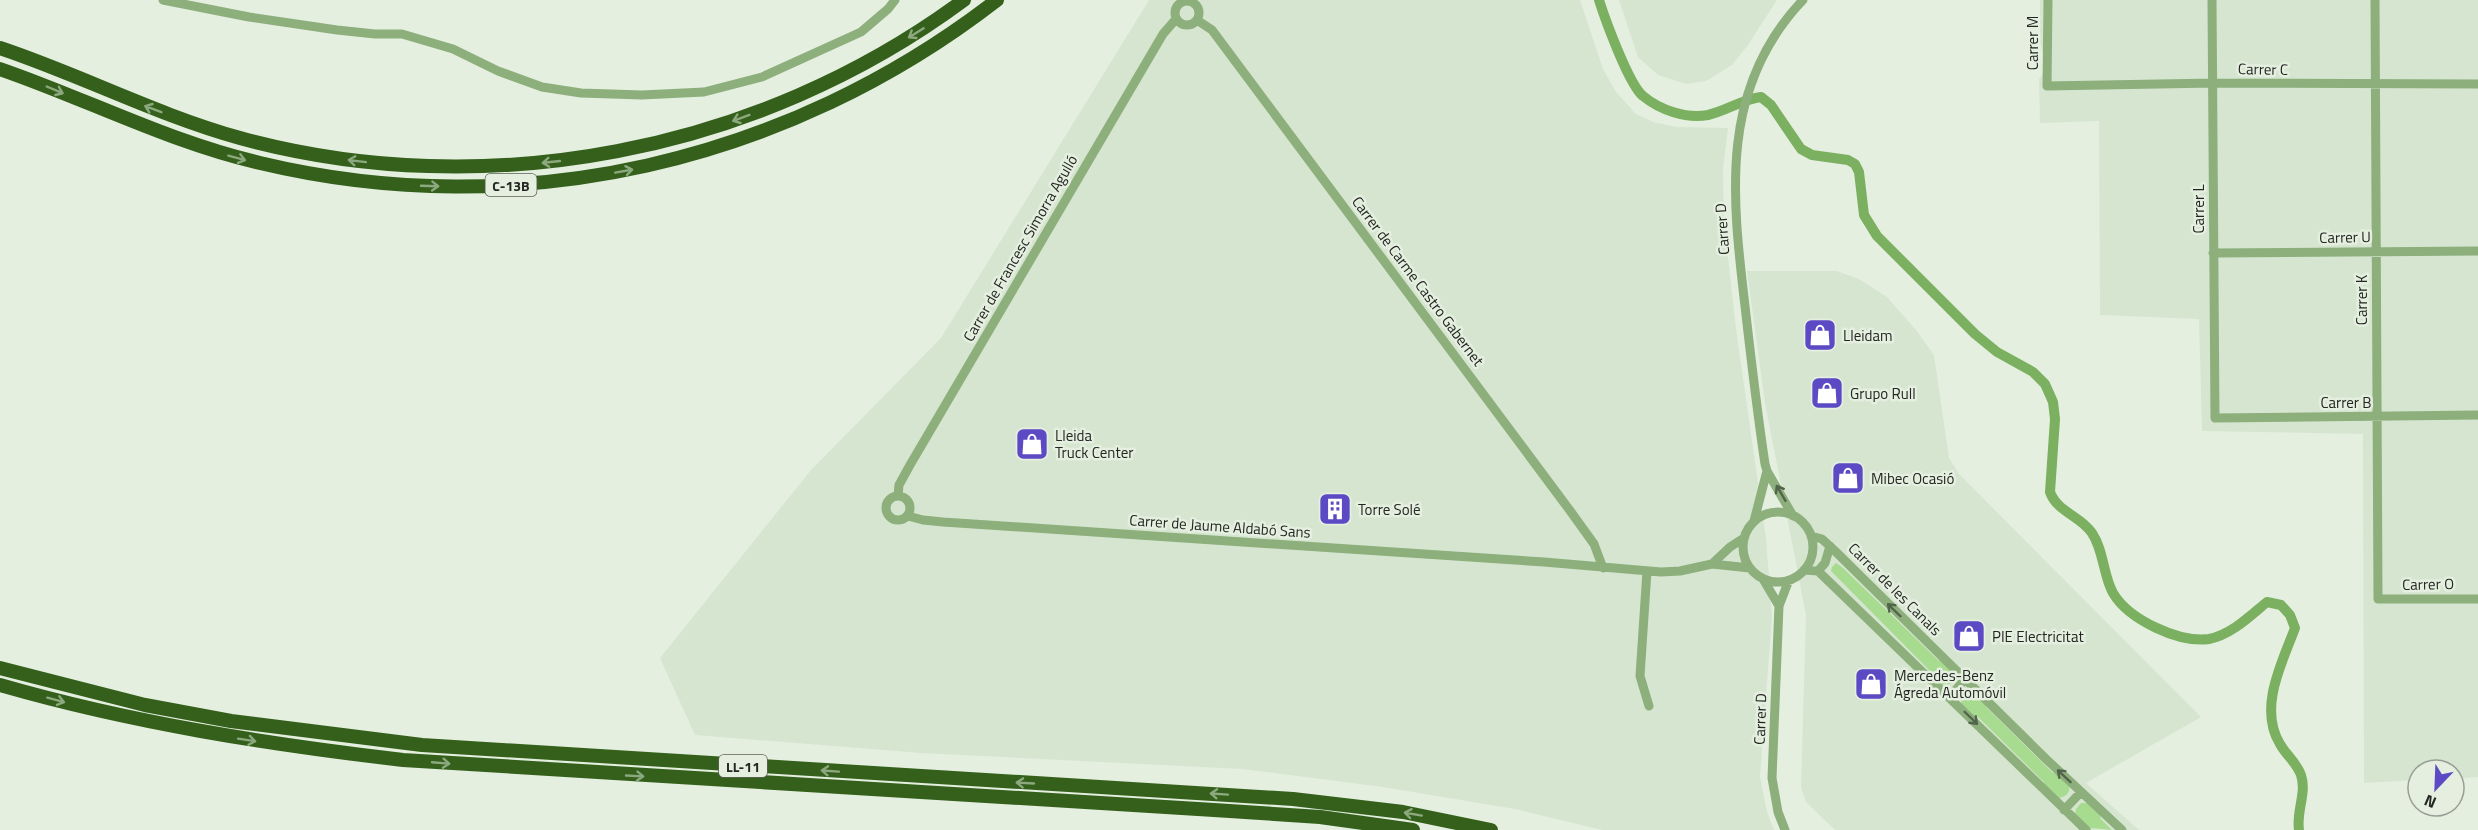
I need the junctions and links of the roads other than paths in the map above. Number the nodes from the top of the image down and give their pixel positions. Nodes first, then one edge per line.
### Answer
1 (163, 0) edge
2 (896, 0) edge
3 (964, 0) edge
4 (997, 0) edge
5 (1803, 0) edge
6 (2048, 0) edge
7 (2212, 0) edge
8 (2375, 0) edge
9 (1176, 19) junction
10 (1197, 20) junction
11 (0, 48) edge
12 (0, 69) edge
13 (2214, 83) junction
14 (2478, 84) edge
15 (2376, 85) junction
16 (2047, 86) joint
17 (2376, 251) junction
18 (2478, 251) edge
19 (2213, 253) junction
20 (2478, 415) edge
21 (2377, 417) junction
22 (2215, 418) joint
23 (1767, 471) junction
24 (898, 496) junction
25 (908, 516) junction
26 (1793, 516) junction
27 (1754, 522) junction
28 (1811, 536) junction
29 (1744, 538) junction
30 (1830, 546) junction
31 (1712, 564) junction
32 (1603, 568) junction
33 (1750, 568) junction
34 (1804, 570) junction
35 (1647, 571) junction
36 (1818, 571) junction
37 (1763, 579) junction
38 (1789, 580) junction
39 (2378, 599) joint
40 (2478, 599) edge
41 (1779, 606) junction
42 (0, 668) edge
43 (1965, 679) junction
44 (0, 685) edge
45 (1950, 697) junction
46 (1649, 706) dead end
47 (2081, 792) junction
48 (2064, 810) junction
49 (1413, 830) edge
50 (1491, 830) edge
51 (1785, 830) edge
52 (2086, 830) edge
53 (2122, 830) edge

1 - 2 street
3 -> 11 highway, C-13B
12 -> 4 highway, C-13B
5 - 23 street, Carrer D
6 - 16 street, Carrer M
7 - 13 street, Carrer L
8 - 15 street, Carrer K
9 - 10 street
9 - 10 street
9 - 24 street, Carrer de Francesc Simorra Agulló
10 - 32 street, Carrer de Carme Castro Gabernet
13 - 15 street, Carrer C
13 - 16 street, Carrer C
13 - 19 street, Carrer L
14 - 15 street, Carrer C
15 - 17 street, Carrer K
17 - 18 street, Carrer U
17 - 19 street, Carrer U
17 - 21 street, Carrer K
19 - 22 street, Carrer L
20 - 21 street, Carrer B
21 - 22 street, Carrer B
21 - 39 street, Carrer K
26 -> 23 street, Carrer D
23 - 27 street, Carrer D
24 - 25 street
24 - 25 street
25 - 32 street, Carrer de Jaume Aldabó Sans
26 - 27 street
26 - 28 street
27 - 29 street
28 - 30 street, Carrer de les Canals
28 - 34 street
29 - 31 street
29 - 33 street
30 - 36 street, Carrer de les Canals
43 -> 30 street, Carrer de les Canals
31 - 33 street
31 - 35 street, Carrer de Jaume Aldabó Sans
32 - 35 street, Carrer de Jaume Aldabó Sans
33 - 37 street
34 - 36 street
34 - 38 street
35 - 46 street
36 - 45 street
37 - 38 street
37 - 41 street
38 - 41 street, Carrer D
39 - 40 street, Carrer O
41 - 51 street, Carrer D
50 -> 42 highway, LL-11
43 - 45 street
47 -> 43 street, Carrer de les Canals
44 -> 49 highway, LL-11
45 -> 48 street
47 - 48 street
47 - 53 street, Carrer de les Canals
48 - 52 street

